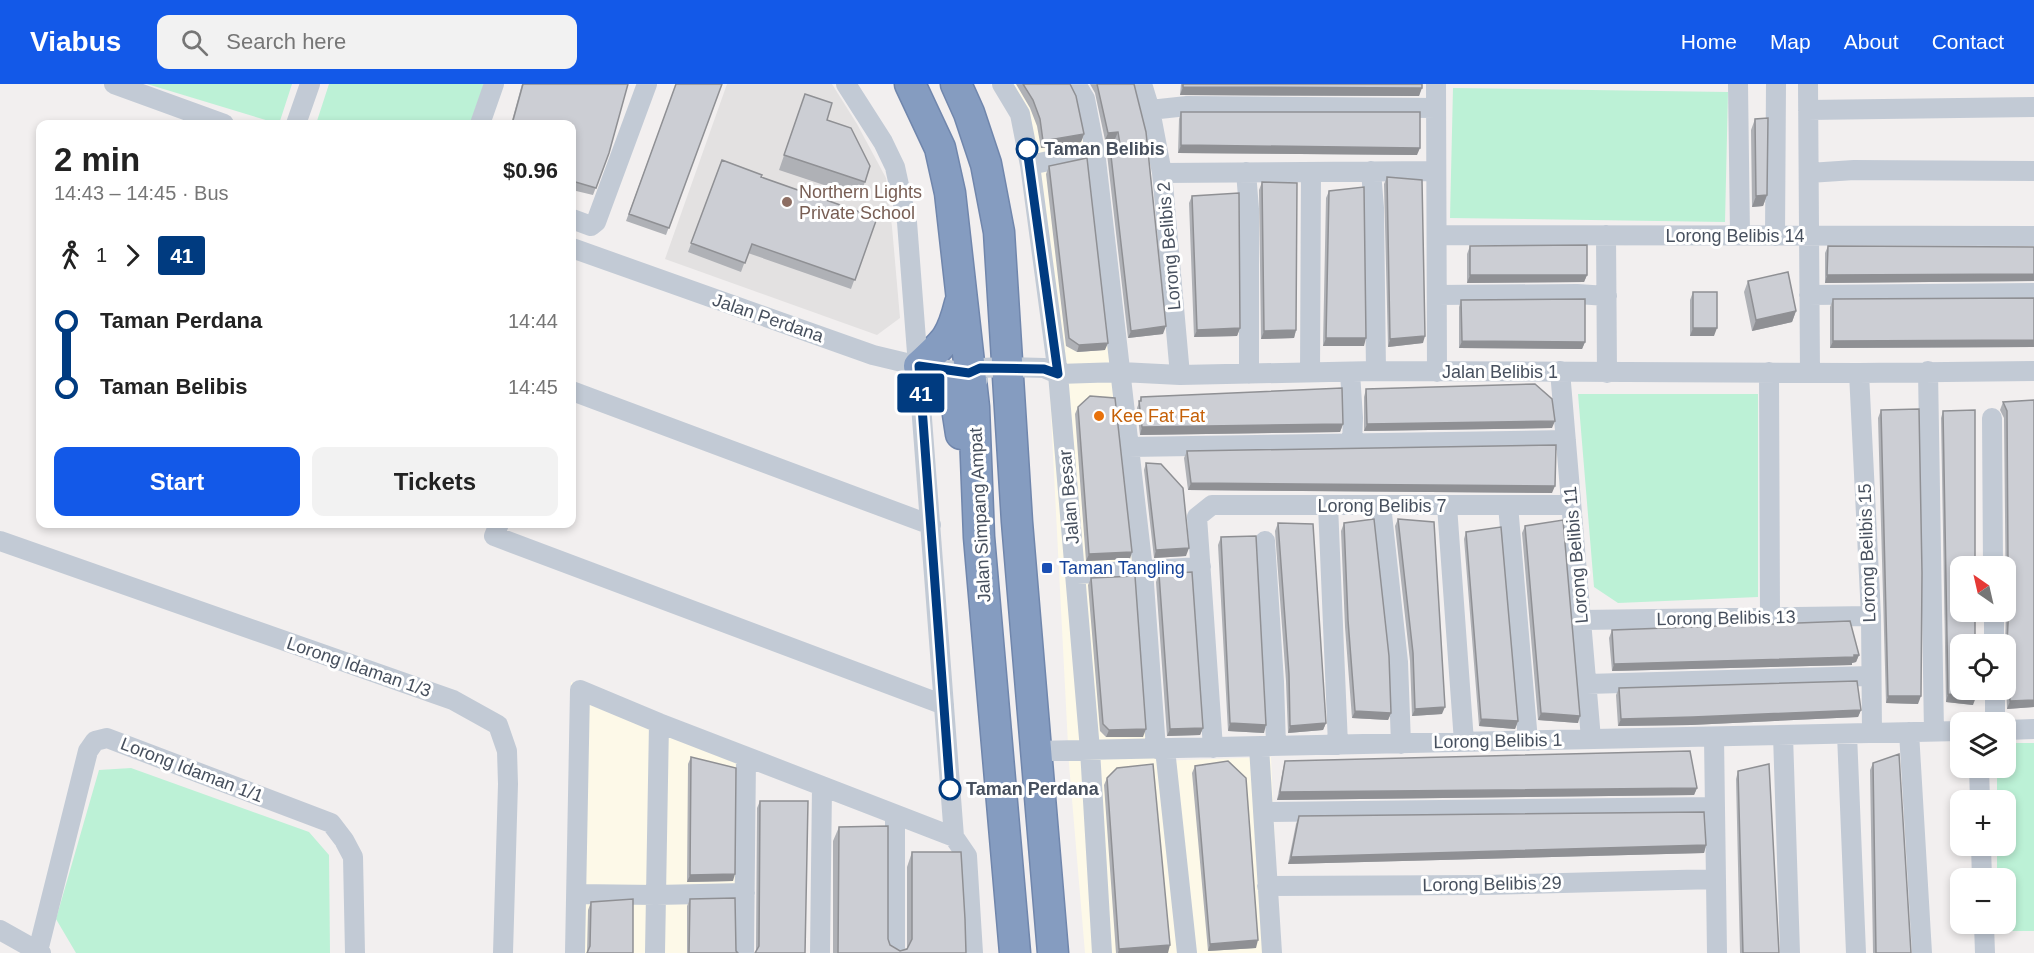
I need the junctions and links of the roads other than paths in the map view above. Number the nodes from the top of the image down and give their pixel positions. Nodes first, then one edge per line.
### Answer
1 (114, 84) edge
2 (310, 84) edge
3 (494, 84) edge
4 (647, 84) edge
5 (846, 84) edge
6 (910, 84) edge
7 (956, 84) edge
8 (1002, 84) edge
9 (1076, 84) edge
10 (1142, 84) edge
11 (1436, 84) edge
12 (1738, 84) edge
13 (1776, 84) edge
14 (1808, 84) edge
15 (2034, 107) edge
16 (1436, 108) junction
17 (1150, 110) junction
18 (1808, 110) junction
19 (213, 120) edge
20 (297, 120) edge
21 (481, 120) edge
22 (1095, 151) junction
23 (1030, 165) junction
24 (1371, 171) junction
25 (1436, 171) junction
26 (2034, 171) edge
27 (1246, 172) junction
28 (1311, 172) junction
29 (1162, 173) junction
30 (1809, 173) junction
31 (576, 220) edge
32 (1437, 235) junction
33 (1606, 235) junction
34 (1740, 236) junction
35 (1775, 236) junction
36 (1809, 236) junction
37 (2034, 236) edge
38 (576, 249) edge
39 (2034, 293) edge
40 (962, 295) junction
41 (1437, 295) junction
42 (1809, 295) junction
43 (1608, 296) junction
44 (919, 366) junction
45 (1376, 371) junction
46 (1560, 371) junction
47 (1928, 371) junction
48 (2034, 371) edge
49 (1121, 372) junction
50 (1437, 372) junction
51 (1769, 372) junction
52 (969, 373) junction
53 (1007, 373) junction
54 (1310, 373) junction
55 (1350, 373) junction
56 (1607, 373) junction
57 (1810, 373) junction
58 (1859, 373) junction
59 (1058, 374) junction
60 (1249, 374) junction
61 (1180, 375) junction
62 (576, 392) edge
63 (1992, 418) dead end
64 (1566, 440) junction
65 (1352, 443) junction
66 (1129, 447) junction
67 (1328, 505) junction
68 (1381, 505) junction
69 (1508, 505) junction
70 (1572, 505) junction
71 (1447, 506) junction
72 (931, 525) junction
73 (497, 528) edge
74 (979, 537) junction
75 (0, 541) edge
76 (1265, 541) dead end
77 (1993, 556) edge
78 (1201, 567) junction
79 (1143, 570) junction
80 (1077, 574) junction
81 (1871, 616) junction
82 (1770, 617) junction
83 (1581, 620) junction
84 (1870, 676) junction
85 (1587, 684) junction
86 (944, 705) junction
87 (659, 723) junction
88 (2034, 729) edge
89 (2016, 730) edge
90 (1950, 731) edge
91 (1909, 732) junction
92 (1934, 732) junction
93 (1872, 733) junction
94 (1847, 734) junction
95 (1783, 735) junction
96 (1714, 737) junction
97 (1592, 739) junction
98 (1527, 741) junction
99 (1464, 742) junction
100 (1401, 744) junction
101 (1338, 745) junction
102 (1267, 746) junction
103 (1213, 748) junction
104 (1160, 749) junction
105 (1090, 750) junction
106 (1035, 752) junction
107 (746, 757) junction
108 (822, 786) junction
109 (1715, 807) junction
110 (1263, 812) junction
111 (896, 815) junction
112 (954, 837) junction
113 (1716, 879) junction
114 (1267, 886) junction
115 (576, 894) junction
116 (745, 894) junction
117 (656, 896) junction
118 (0, 930) edge
119 (1984, 934) edge
120 (39, 952) edge
121 (355, 953) edge
122 (503, 953) edge
123 (575, 953) edge
124 (655, 953) edge
125 (744, 953) edge
126 (820, 953) edge
127 (895, 953) edge
128 (973, 953) edge
129 (1015, 953) edge
130 (1053, 953) edge
131 (1102, 953) edge
132 (1187, 953) edge
133 (1272, 953) edge
134 (1716, 953) edge
135 (1790, 953) edge
136 (1856, 953) edge
137 (1922, 953) edge
138 (1984, 953) edge

1 - 19 street
2 - 20 street
3 - 21 street
4 - 31 street
5 - 44 street
6 - 40 highway, Jalan Simpang Ampat
7 - 53 highway, Jalan Simpang Ampat
8 - 23 street, Jalan Besar
9 - 22 street
10 - 17 street, Lorong Belibis 2
11 - 16 street
12 - 34 street
13 - 35 street
14 - 18 street
15 - 18 street
16 - 17 street
16 - 25 street
17 - 29 street, Lorong Belibis 2
18 - 30 street
22 - 23 street
22 - 49 street
23 - 59 street, Jalan Besar
24 - 25 street
24 - 28 street
24 - 45 street
25 - 32 street
26 - 30 street
27 - 28 street
27 - 29 street
27 - 60 street
28 - 54 street
29 - 61 street, Lorong Belibis 2
30 - 36 street
32 - 33 street, Lorong Belibis 14
32 - 41 street
33 - 34 street, Lorong Belibis 14
33 - 43 street
34 - 35 street, Lorong Belibis 14
35 - 36 street, Lorong Belibis 14
36 - 37 street, Lorong Belibis 14
36 - 42 street
38 - 44 street, Jalan Perdana
39 - 42 street
40 - 44 highway
40 - 52 highway, Jalan Simpang Ampat
41 - 43 street
41 - 50 street
42 - 57 street
43 - 56 street
44 - 52 street, Jalan Perdana
44 - 72 street
44 - 74 highway
45 - 50 street, Jalan Belibis 1
45 - 55 street, Jalan Belibis 1
46 - 50 street, Jalan Belibis 1
46 - 56 street, Jalan Belibis 1
46 - 64 street, Lorong Belibis 11
47 - 48 street, Jalan Belibis 1
47 - 58 street, Jalan Belibis 1
47 - 92 street
49 - 59 street, Jalan Belibis 1
49 - 61 street, Jalan Belibis 1
49 - 66 street
51 - 56 street, Jalan Belibis 1
51 - 57 street, Jalan Belibis 1
51 - 82 street
52 - 53 street, Jalan Belibis 1
52 - 74 highway, Jalan Simpang Ampat
53 - 59 street, Jalan Belibis 1
53 - 106 highway, Jalan Simpang Ampat
54 - 55 street, Jalan Belibis 1
54 - 60 street, Jalan Belibis 1
55 - 65 street
57 - 58 street, Jalan Belibis 1
58 - 81 street, Lorong Belibis 15
59 - 80 street, Jalan Besar
60 - 61 street, Jalan Belibis 1
62 - 72 street
63 - 77 street
64 - 65 street
64 - 70 street, Lorong Belibis 11
65 - 66 street
66 - 79 street
67 - 68 street, Lorong Belibis 7
67 - 78 street, Lorong Belibis 7
67 - 101 street
68 - 71 street, Lorong Belibis 7
68 - 100 street
69 - 70 street, Lorong Belibis 7
69 - 71 street, Lorong Belibis 7
69 - 98 street
70 - 83 street, Lorong Belibis 11
71 - 99 street
72 - 86 street
73 - 86 street
74 - 129 highway, Jalan Simpang Ampat
75 - 122 street, Lorong Idaman 1/3
76 - 102 street
78 - 79 street
78 - 103 street
79 - 80 street
79 - 104 street
80 - 105 street, Jalan Besar
81 - 82 street, Lorong Belibis 13
81 - 84 street, Lorong Belibis 15
82 - 83 street, Lorong Belibis 13
83 - 85 street, Lorong Belibis 11
84 - 85 street
84 - 93 street, Lorong Belibis 15
85 - 97 street, Lorong Belibis 11
86 - 112 street
87 - 107 street
87 - 115 street
87 - 117 street
88 - 89 street
90 - 92 street, Lorong Belibis 1
91 - 92 street, Lorong Belibis 1
91 - 93 street, Lorong Belibis 1
91 - 137 street
93 - 94 street, Lorong Belibis 1
94 - 95 street, Lorong Belibis 1
94 - 136 street
95 - 96 street, Lorong Belibis 1
95 - 135 street
96 - 97 street, Lorong Belibis 1
96 - 109 street
97 - 98 street, Lorong Belibis 1
98 - 99 street, Lorong Belibis 1
99 - 100 street, Lorong Belibis 1
100 - 101 street, Lorong Belibis 1
101 - 102 street, Lorong Belibis 1
102 - 103 street, Lorong Belibis 1
102 - 110 street
103 - 104 street, Lorong Belibis 1
104 - 105 street, Lorong Belibis 1
104 - 132 street
105 - 106 street, Lorong Belibis 1
105 - 131 street, Jalan Besar
106 - 130 highway, Jalan Simpang Ampat
107 - 108 street
107 - 116 street
108 - 111 street
108 - 126 street
109 - 110 street
109 - 113 street
110 - 114 street
111 - 112 street
111 - 127 street
112 - 128 street
113 - 114 street, Lorong Belibis 29
113 - 134 street
114 - 133 street
115 - 117 street
115 - 123 street
116 - 117 street
116 - 125 street
117 - 124 street
118 - 120 street
119 - 138 street
120 - 121 street, Lorong Idaman 1/1

